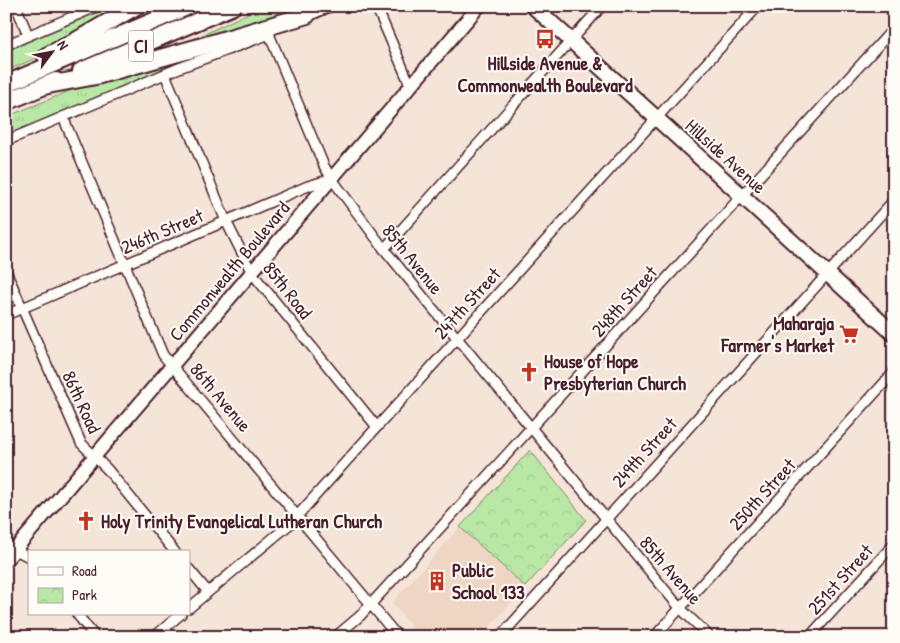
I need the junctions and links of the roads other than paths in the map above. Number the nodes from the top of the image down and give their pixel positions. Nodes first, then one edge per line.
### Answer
1 (16, 6) edge
2 (98, 6) edge
3 (136, 6) edge
4 (189, 6) edge
5 (233, 6) edge
6 (328, 6) edge
7 (376, 6) edge
8 (479, 6) edge
9 (533, 6) edge
10 (602, 6) edge
11 (758, 6) edge
12 (307, 14) junction
13 (894, 28) edge
14 (269, 34) junction
15 (28, 35) junction
16 (571, 41) junction
17 (6, 45) edge
18 (165, 74) junction
19 (6, 76) edge
20 (6, 84) edge
21 (48, 85) junction
22 (411, 87) junction
23 (6, 102) edge
24 (63, 117) junction
25 (656, 118) junction
26 (6, 141) edge
27 (332, 179) junction
28 (742, 196) junction
29 (894, 200) edge
30 (226, 221) junction
31 (384, 250) junction
32 (125, 264) junction
33 (6, 271) edge
34 (252, 273) junction
35 (827, 274) junction
36 (22, 308) junction
37 (6, 314) edge
38 (894, 334) edge
39 (457, 338) junction
40 (173, 365) junction
41 (894, 372) edge
42 (377, 426) junction
43 (531, 428) junction
44 (95, 457) junction
45 (298, 515) junction
46 (606, 519) junction
47 (894, 544) edge
48 (11, 547) edge
49 (173, 550) edge
50 (28, 556) edge
51 (6, 560) edge
52 (190, 570) edge
53 (208, 592) junction
54 (372, 604) junction
55 (190, 607) edge
56 (680, 608) junction
57 (79, 616) edge
58 (179, 616) edge
59 (96, 637) edge
60 (154, 637) edge
61 (335, 637) edge
62 (398, 637) edge
63 (500, 637) edge
64 (654, 637) edge
65 (710, 637) edge
66 (810, 637) edge

1 - 15 street
2 - 15 street
3 - 19 highway
4 - 20 highway, CI
5 - 21 highway, CI
6 - 12 street
7 - 22 street
8 - 22 street, Commonwealth Boulevard
9 - 16 main road, Hillside Avenue
10 - 16 street
11 - 25 street, 247th Street
12 - 14 street
12 - 21 highway
13 - 28 street, 248th Street
14 - 18 street
14 - 27 street, 85th Avenue
15 - 17 street
16 - 25 main road, Hillside Avenue
16 - 31 street
18 - 24 street
18 - 30 street, 85th Road
21 - 23 highway, CI
22 - 27 street, Commonwealth Boulevard
24 - 26 street
24 - 32 street, 86th Avenue
25 - 28 main road, Hillside Avenue
25 - 39 street, 247th Street
27 - 30 street, 246th Street
27 - 31 street, 85th Avenue
27 - 34 street, Commonwealth Boulevard
28 - 35 main road, Hillside Avenue
28 - 43 street, 248th Street
29 - 35 street, 249th Street
30 - 32 street, 246th Street
30 - 34 street, 85th Road
31 - 39 street, 85th Avenue
32 - 36 street, 246th Street
32 - 40 street, 86th Avenue
33 - 36 street, 86th Road
34 - 40 street, Commonwealth Boulevard
34 - 42 street, 85th Road
35 - 38 main road, Hillside Avenue
35 - 46 street, 249th Street
36 - 37 street, 246th Street
36 - 44 street, 86th Road
39 - 42 street, 247th Street
39 - 43 street, 85th Avenue
40 - 44 street, Commonwealth Boulevard
40 - 45 street, 86th Avenue
41 - 56 street, 250th Street
42 - 45 street, 247th Street
43 - 46 street, 85th Avenue
43 - 54 street, 248th Street
44 - 48 street, Commonwealth Boulevard
44 - 49 street, 86th Road
45 - 53 street, 247th Street
45 - 54 street, 86th Avenue
46 - 56 street, 85th Avenue
46 - 63 street, 249th Street
47 - 66 street, 251st Street
48 - 50 street
48 - 51 street, Commonwealth Boulevard
52 - 53 street
53 - 55 street, 247th Street
54 - 61 street, 248th Street
54 - 62 street, 86th Avenue
56 - 64 street, 250th Street
56 - 65 street, 85th Avenue
57 - 59 street
58 - 60 street

